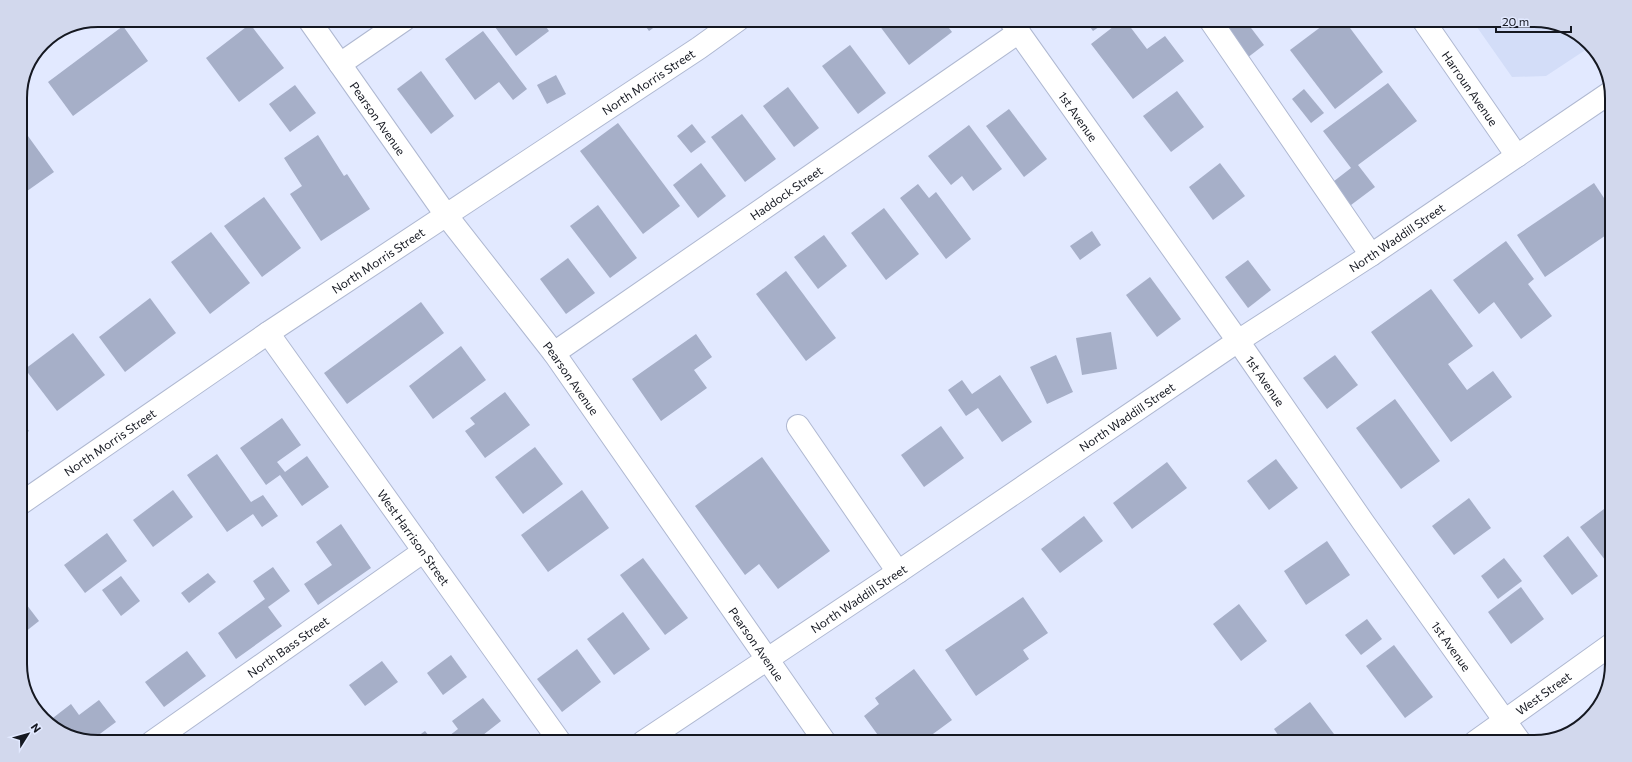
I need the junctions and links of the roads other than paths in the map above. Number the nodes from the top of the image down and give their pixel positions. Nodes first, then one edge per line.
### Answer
1 (314, 27) edge
2 (394, 27) edge
3 (728, 27) edge
4 (1013, 27) edge
5 (1015, 27) edge
6 (1215, 27) edge
7 (1428, 27) edge
8 (340, 64) junction
9 (1605, 97) edge
10 (1517, 156) junction
11 (446, 215) junction
12 (1371, 255) junction
13 (268, 333) junction
14 (1238, 341) junction
15 (554, 353) junction
16 (798, 426) dead end
17 (27, 499) edge
18 (424, 551) junction
19 (898, 572) junction
20 (1605, 649) edge
21 (769, 659) junction
22 (1505, 721) junction
23 (162, 735) edge
24 (555, 735) edge
25 (654, 735) edge
26 (820, 735) edge
27 (1485, 735) edge
28 (1515, 735) edge

1 - 8 street, Pearson Avenue
2 - 8 street
3 - 11 street, North Morris Street
4 - 15 street, Haddock Street
5 - 14 street, 1st Avenue
6 - 12 street
7 - 10 street, Harroun Avenue
8 - 11 street, Pearson Avenue
9 - 10 street, North Waddill Street
10 - 12 street, North Waddill Street
11 - 13 street, North Morris Street
11 - 15 street, Pearson Avenue
12 - 14 street, North Waddill Street
13 - 17 street, North Morris Street
13 - 18 street, West Harrison Street
14 - 19 street, North Waddill Street
14 - 22 street, 1st Avenue
15 - 21 street, Pearson Avenue
16 - 19 street
18 - 23 street, North Bass Street
18 - 24 street, West Harrison Street
19 - 21 street, North Waddill Street
20 - 22 street, West Street
21 - 25 street, North Waddill Street
21 - 26 street, Pearson Avenue
22 - 27 street, West Street
22 - 28 street, 1st Avenue

